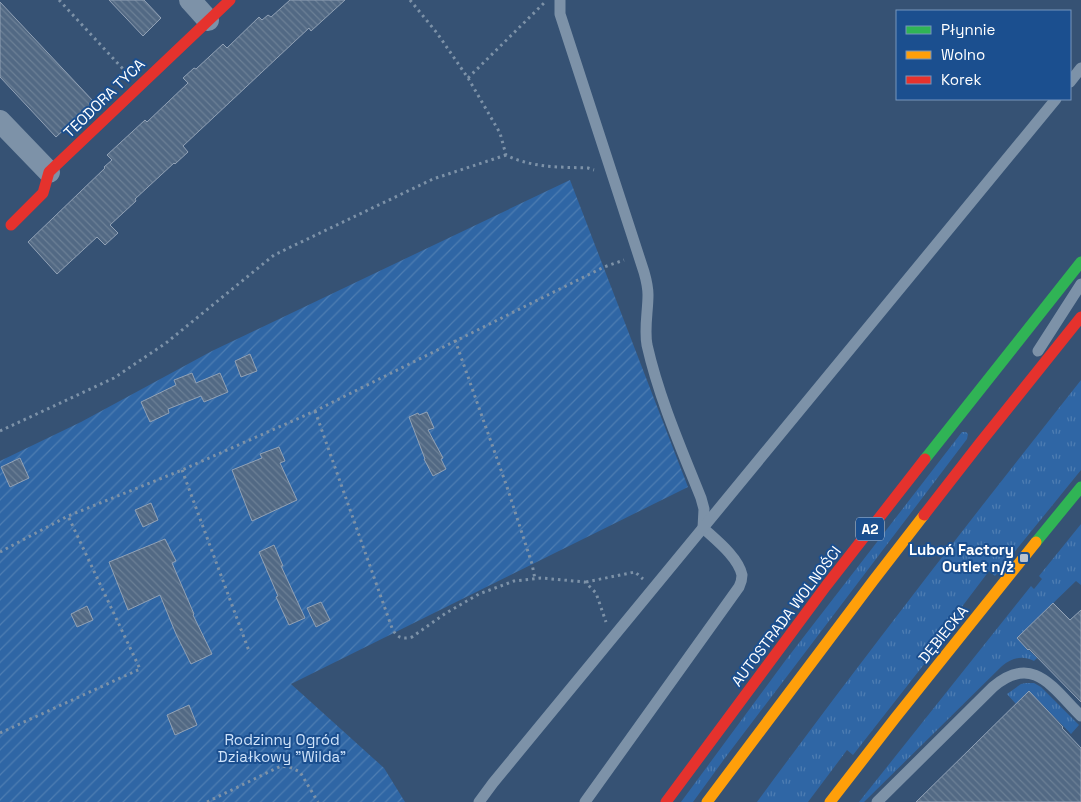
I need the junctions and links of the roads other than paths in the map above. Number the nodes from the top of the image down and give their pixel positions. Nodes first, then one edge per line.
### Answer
1 (190, 0) edge
2 (230, 0) edge
3 (560, 0) edge
4 (208, 20) junction
5 (1081, 68) edge
6 (1071, 81) edge
7 (1055, 100) edge
8 (0, 121) edge
9 (49, 172) junction
10 (11, 225) dead end
11 (1081, 262) edge
12 (1081, 284) edge
13 (1081, 291) edge
14 (1067, 306) junction
15 (1081, 317) edge
16 (952, 424) junction
17 (980, 443) junction
18 (1081, 487) edge
19 (703, 528) junction
20 (1081, 716) edge
21 (479, 802) edge
22 (585, 802) edge
23 (666, 802) edge
24 (707, 802) edge
25 (830, 802) edge
26 (877, 802) edge

1 - 4 street
2 - 4 main road, TEODORA TYCA
3 - 19 lane
4 - 9 main road, TEODORA TYCA
5 - 6 lane
7 - 19 lane
8 - 9 street
9 - 10 main road, TEODORA TYCA
11 - 16 main road, AUTOSTRADA WOLNOŚCI / A2
12 - 14 lane
13 - 14 lane
14 - 16 lane
14 - 17 lane
15 - 17 main road, A2
16 - 23 main road, AUTOSTRADA WOLNOŚCI / A2
17 - 24 main road, A2
18 - 25 main road, DĘBIECKA
19 - 21 lane
19 - 22 lane
20 - 26 lane

